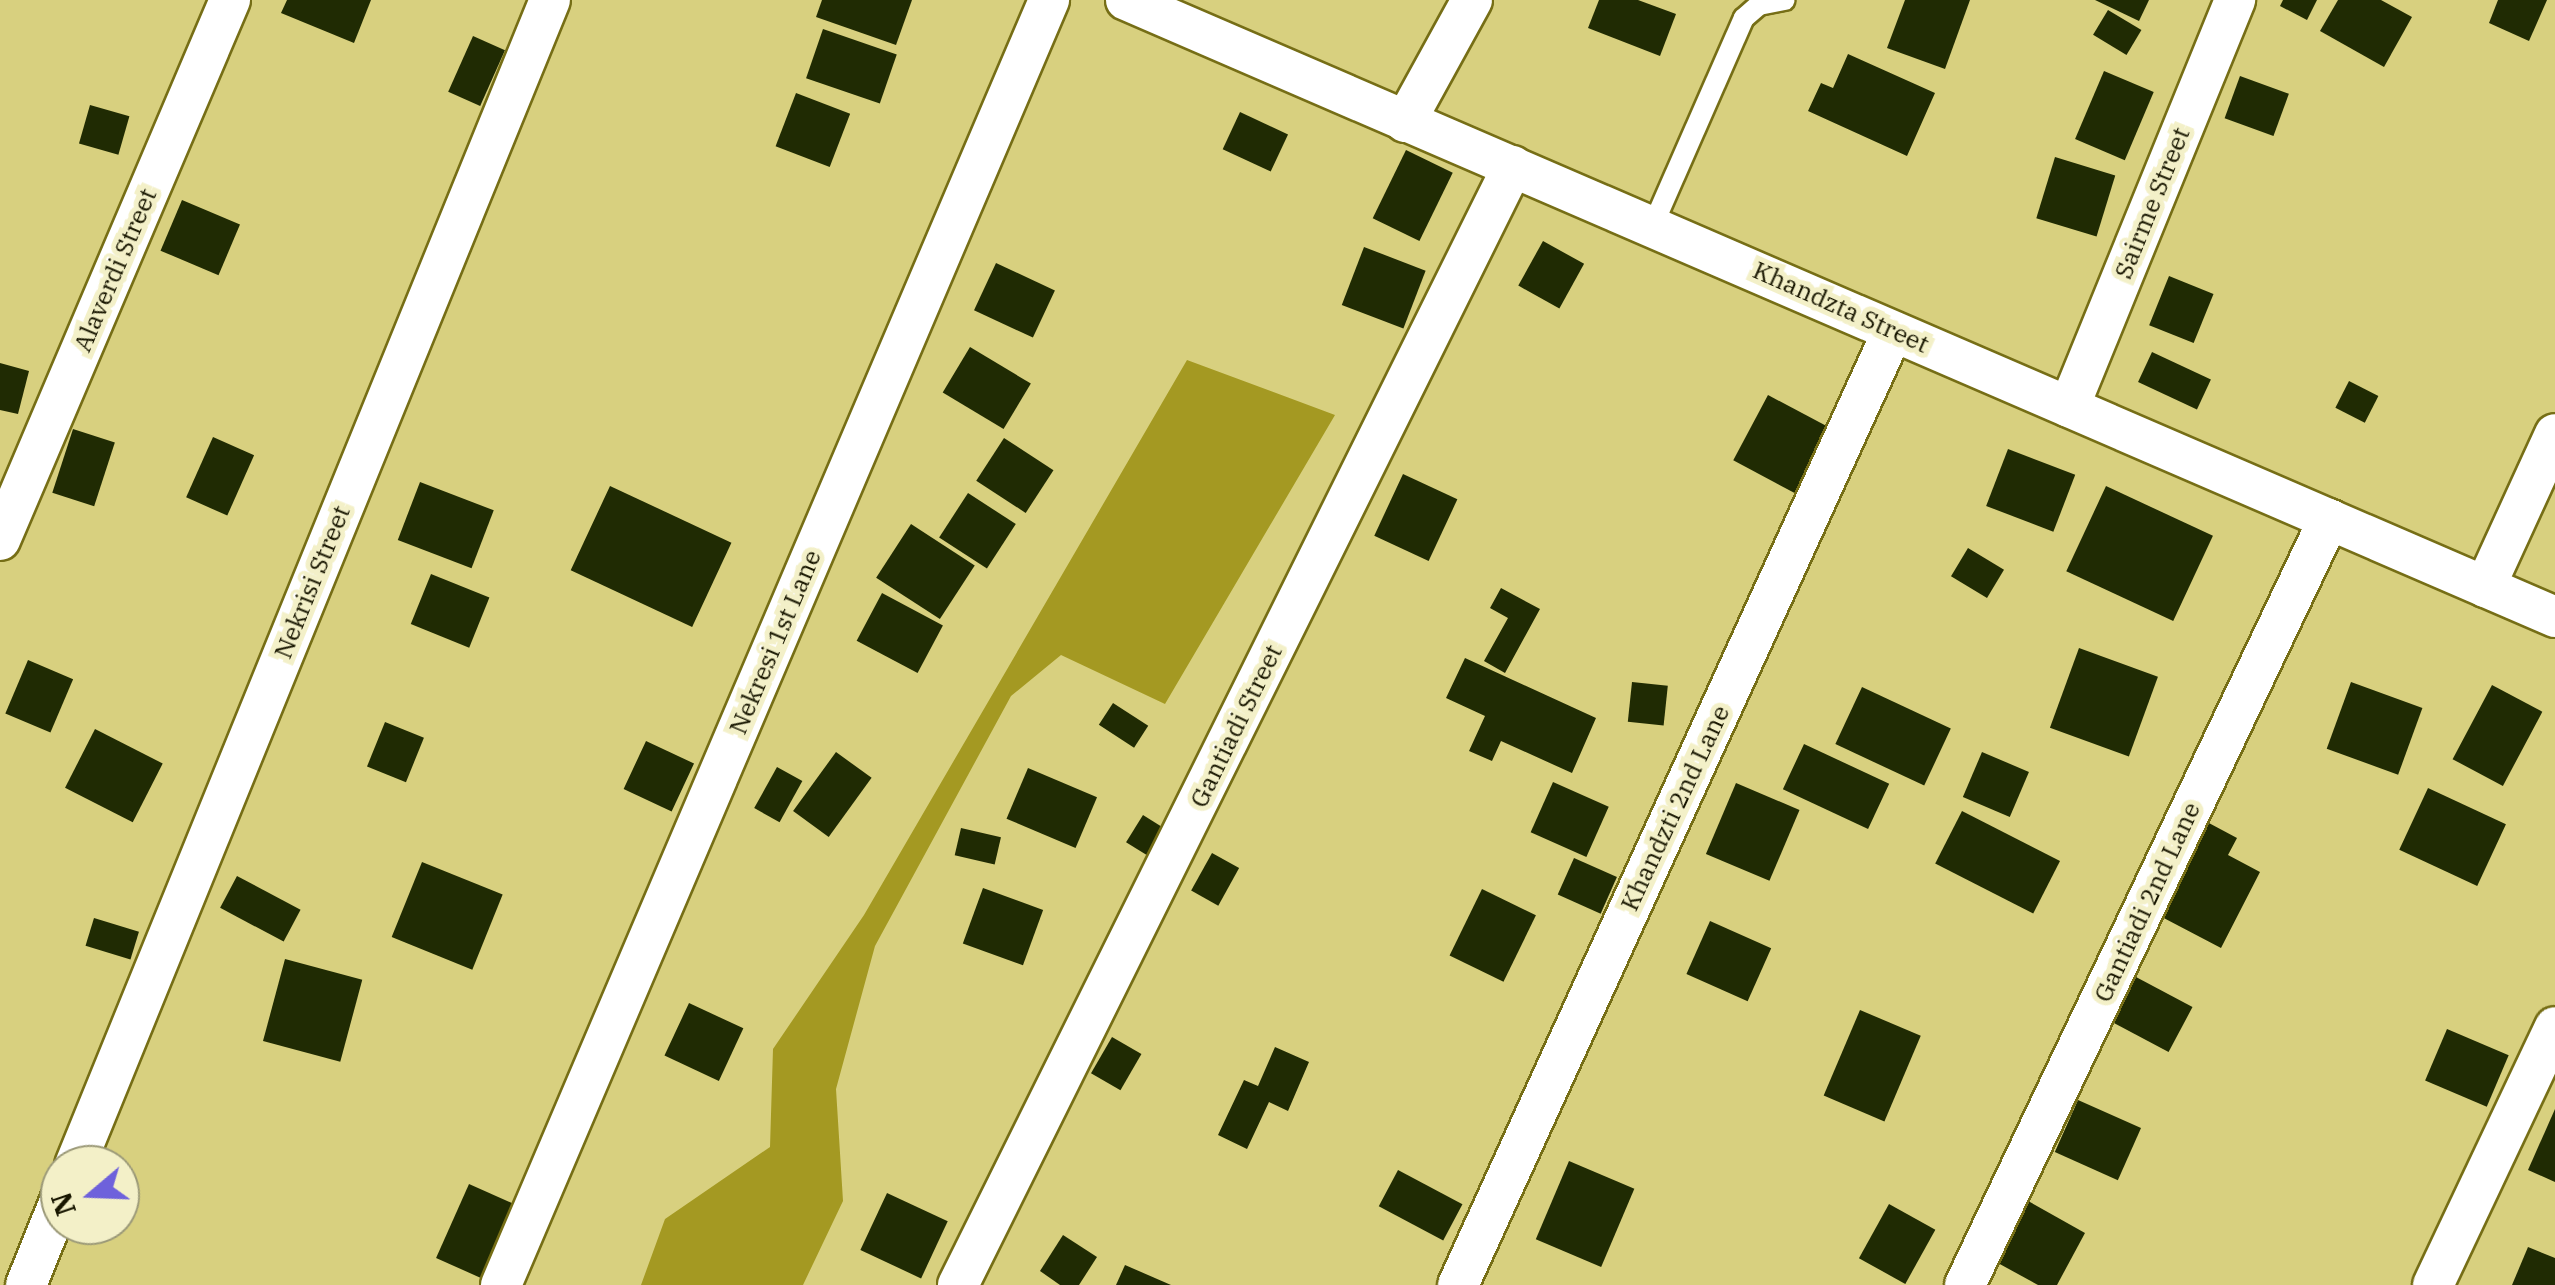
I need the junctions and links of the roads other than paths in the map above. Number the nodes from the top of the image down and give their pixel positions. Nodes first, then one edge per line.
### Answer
1 (230, 0) edge
2 (550, 0) edge
3 (1049, 0) edge
4 (1472, 0) edge
5 (1785, 0) edge
6 (2235, 0) edge
7 (1129, 1) edge
8 (1406, 122) junction
9 (1514, 166) junction
10 (1654, 225) junction
11 (1893, 331) junction
12 (2069, 406) junction
13 (2555, 434) edge
14 (2329, 519) junction
15 (0, 540) edge
16 (2485, 587) junction
17 (2555, 617) edge
18 (2555, 1027) edge
19 (82, 1145) edge
20 (42, 1245) edge
21 (26, 1285) edge
22 (501, 1285) edge
23 (958, 1285) edge
24 (1458, 1285) edge
25 (1965, 1285) edge
26 (2434, 1285) edge

1 - 15 street, Alaverdi Street
2 - 19 street, Nekrisi Street
3 - 22 street, Nekresi 1st Lane
4 - 8 street
5 - 10 lane
6 - 12 street, Sairme Street
7 - 8 street, Khandzta Street
8 - 9 street, Khandzta Street
9 - 10 street, Khandzta Street
9 - 23 street, Gantiadi Street
10 - 11 street, Khandzta Street
11 - 12 street, Khandzta Street
11 - 24 street, Khandzti 2nd Lane
12 - 14 street, Khandzta Street
13 - 16 street
14 - 16 street, Khandzta Street
14 - 25 street, Gantiadi 2nd Lane
16 - 17 street, Khandzta Street
18 - 26 street
20 - 21 street

